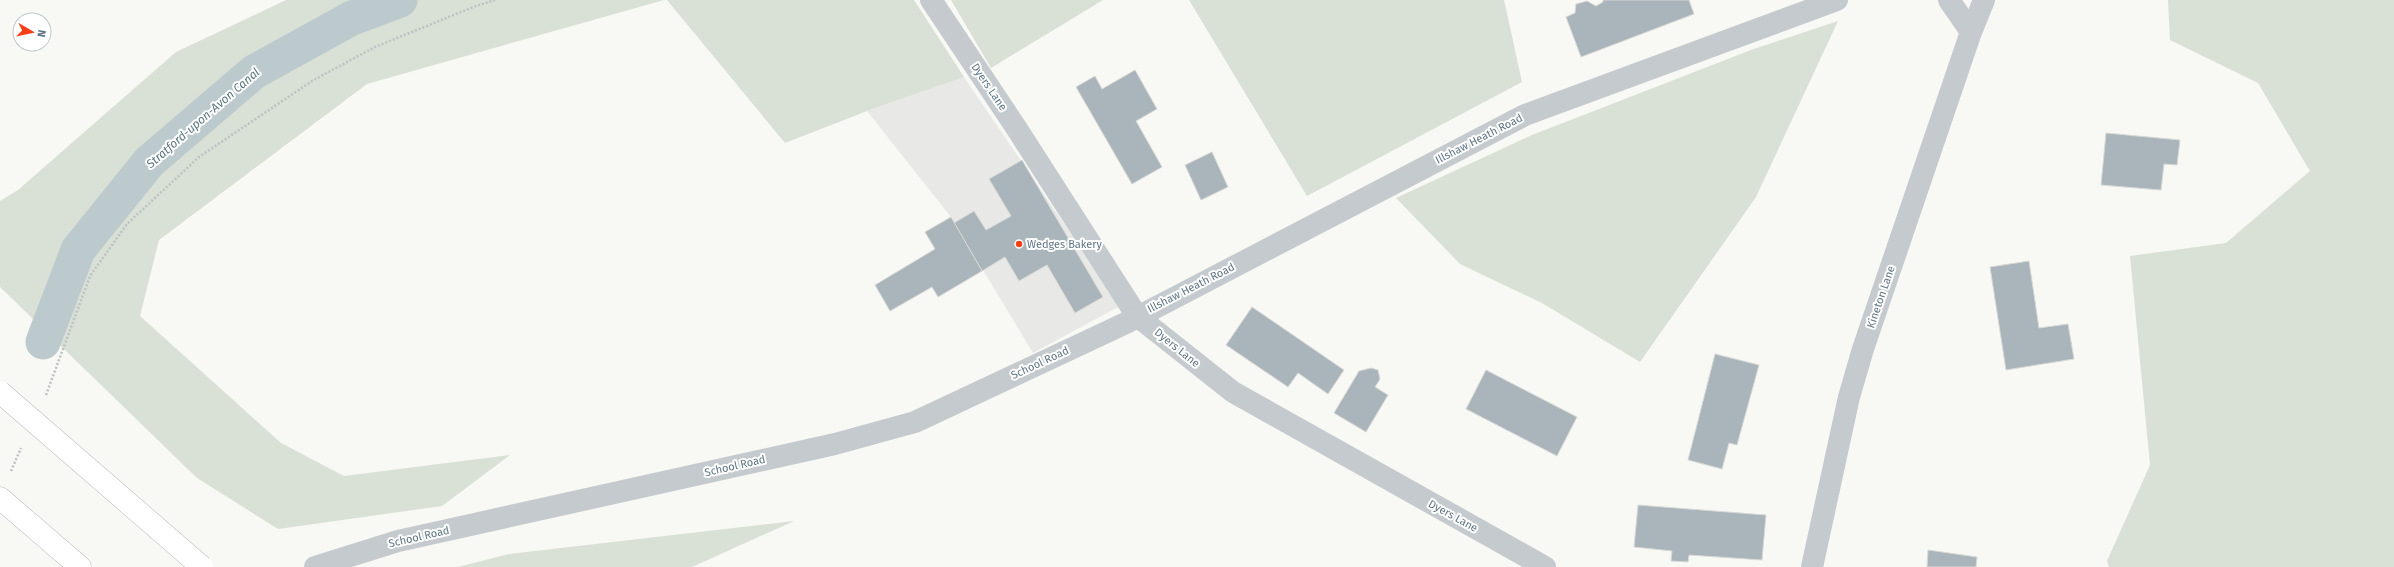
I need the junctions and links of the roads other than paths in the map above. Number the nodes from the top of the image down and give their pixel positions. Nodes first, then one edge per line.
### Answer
1 (931, 0) edge
2 (1837, 0) edge
3 (1949, 0) edge
4 (1984, 0) edge
5 (1972, 32) junction
6 (1137, 316) junction
7 (0, 392) edge
8 (0, 498) edge
9 (80, 567) edge
10 (202, 567) edge
11 (315, 567) edge
12 (1545, 567) edge
13 (1812, 567) edge

1 - 6 street, Dyers Lane
2 - 6 street, Illshaw Heath Road
3 - 5 street
4 - 5 street, Kineton Lane
5 - 13 street, Kineton Lane
6 - 11 street, School Road
6 - 12 street, Dyers Lane
7 - 10 highway, bridge
8 - 9 highway

